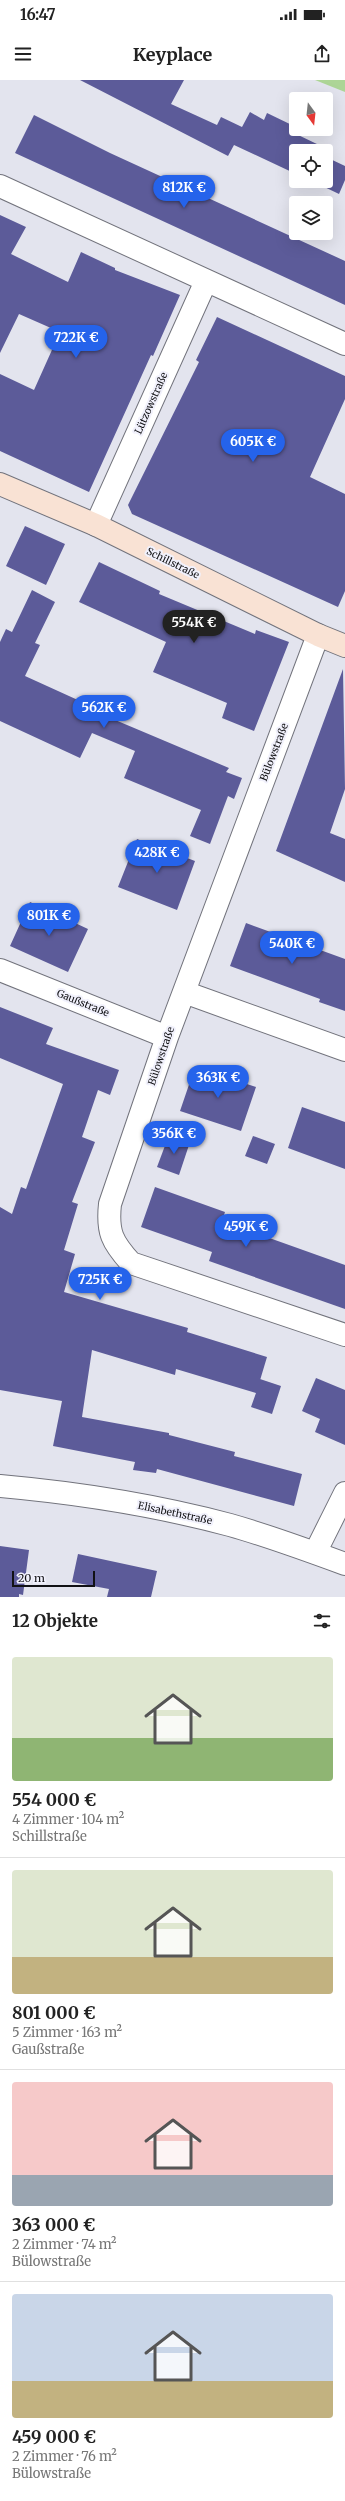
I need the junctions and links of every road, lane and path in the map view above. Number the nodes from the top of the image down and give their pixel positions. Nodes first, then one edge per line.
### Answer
1 (0, 186) edge
2 (206, 281) junction
3 (345, 344) edge
4 (0, 484) edge
5 (96, 525) junction
6 (318, 635) junction
7 (345, 646) edge
8 (0, 970) edge
9 (184, 992) junction
10 (167, 1037) junction
11 (345, 1050) edge
12 (345, 1335) edge
13 (0, 1486) edge
14 (345, 1493) edge
15 (315, 1553) junction
16 (345, 1564) edge

1 - 2 street
2 - 3 street
2 - 5 street, Lützowstraße
4 - 5 street, Schillstraße
5 - 6 street, Schillstraße
6 - 7 street, Schillstraße
6 - 9 street, Bülowstraße
8 - 10 street, Gaußstraße
9 - 10 street, Bülowstraße
9 - 11 street
10 - 12 street, Bülowstraße
13 - 15 street, Elisabethstraße
14 - 15 street
15 - 16 street, Elisabethstraße

